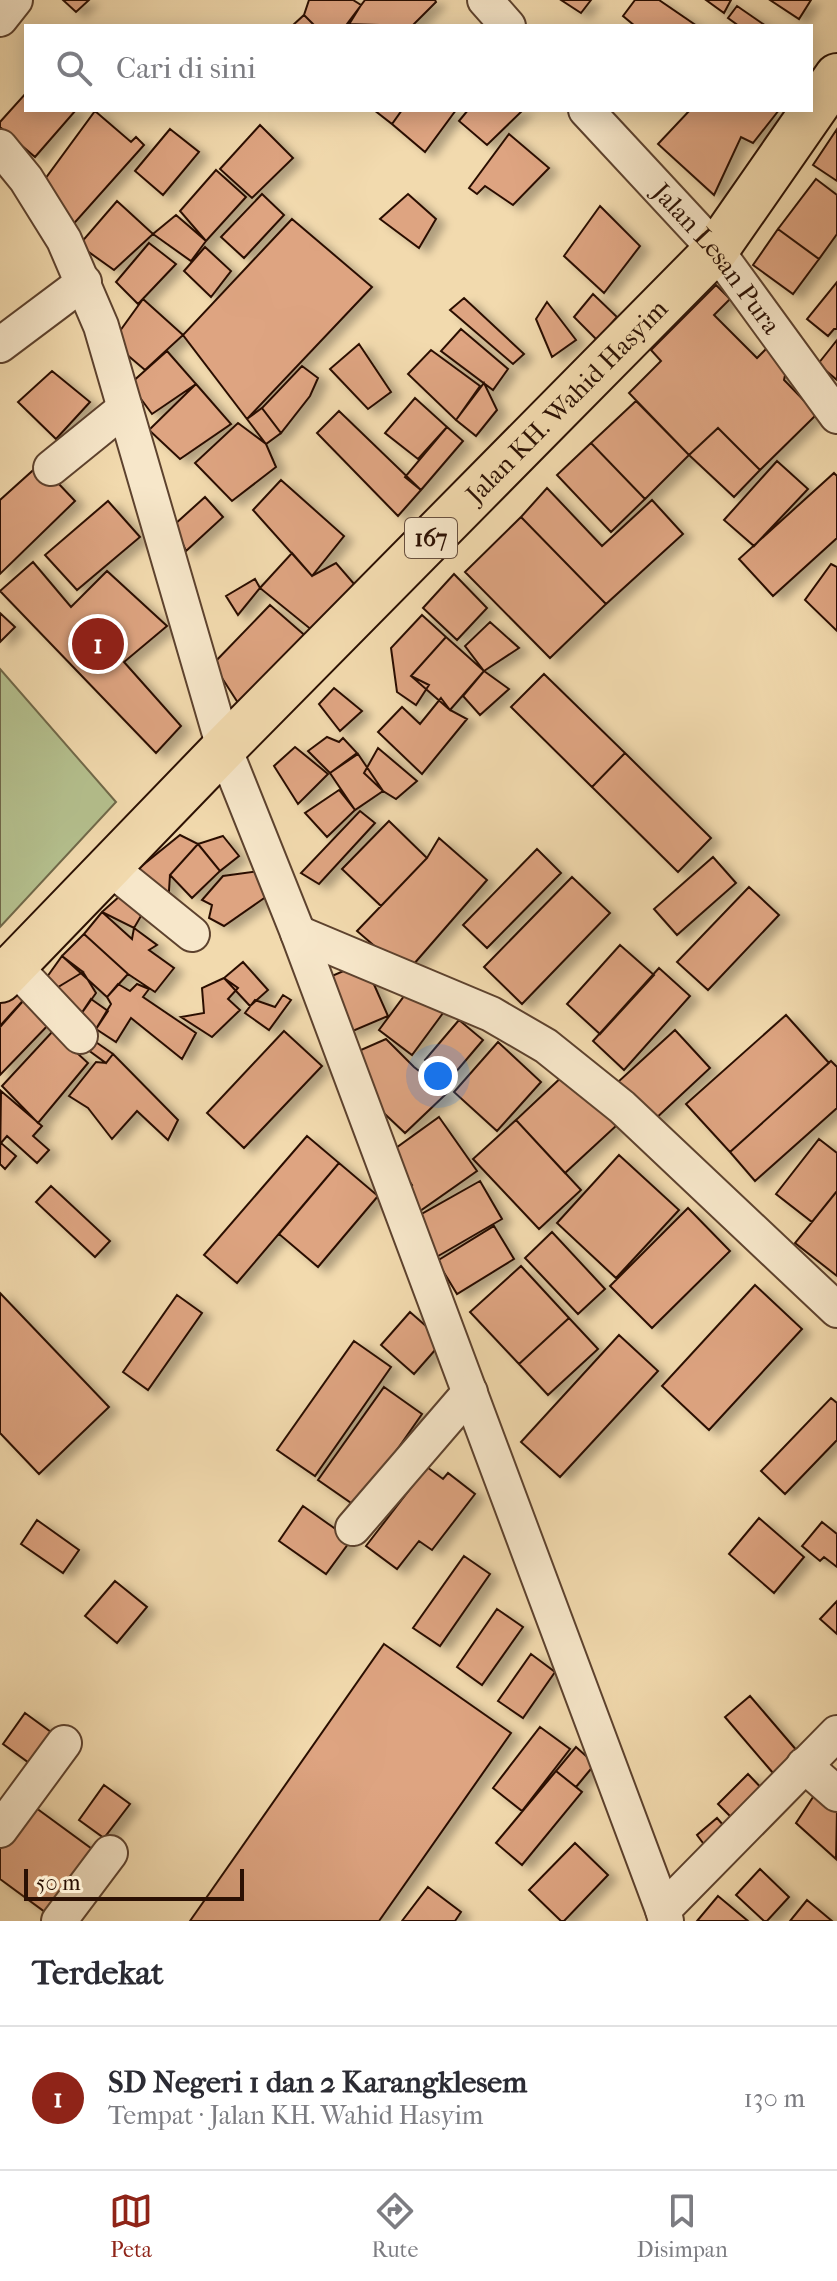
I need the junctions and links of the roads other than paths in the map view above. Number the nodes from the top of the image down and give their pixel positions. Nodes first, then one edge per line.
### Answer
1 (15, 0) edge
2 (0, 19) edge
3 (837, 76) edge
4 (813, 111) edge
5 (588, 112) edge
6 (812, 112) edge
7 (0, 147) edge
8 (716, 250) junction
9 (84, 282) junction
10 (0, 345) edge
11 (125, 408) junction
12 (837, 416) edge
13 (51, 468) dead end
14 (224, 748) junction
15 (109, 867) junction
16 (298, 933) junction
17 (192, 934) dead end
18 (7, 973) edge
19 (80, 1036) dead end
20 (837, 1310) edge
21 (470, 1392) junction
22 (353, 1528) dead end
23 (837, 1733) edge
24 (64, 1743) dead end
25 (804, 1765) junction
26 (837, 1794) edge
27 (0, 1830) edge
28 (110, 1853) dead end
29 (664, 1916) edge
30 (59, 1921) edge

1 - 2 street
3 - 4 main road, Jalan KH. Wahid Hasyim / 167
5 - 8 street, Jalan Lesan Pura
6 - 8 main road, Jalan KH. Wahid Hasyim / 167
7 - 9 street
8 - 12 street, Jalan Lesan Pura
8 - 14 main road, Jalan KH. Wahid Hasyim / 167
9 - 10 street
9 - 11 street
11 - 13 street
11 - 14 street
14 - 15 main road, Jalan KH. Wahid Hasyim / 167
14 - 16 street
15 - 17 street
15 - 18 main road, Jalan KH. Wahid Hasyim / 167
16 - 20 street
16 - 21 street
18 - 19 street
21 - 22 street
21 - 29 street
23 - 25 street
24 - 27 street
25 - 26 street
25 - 29 street
28 - 30 street

